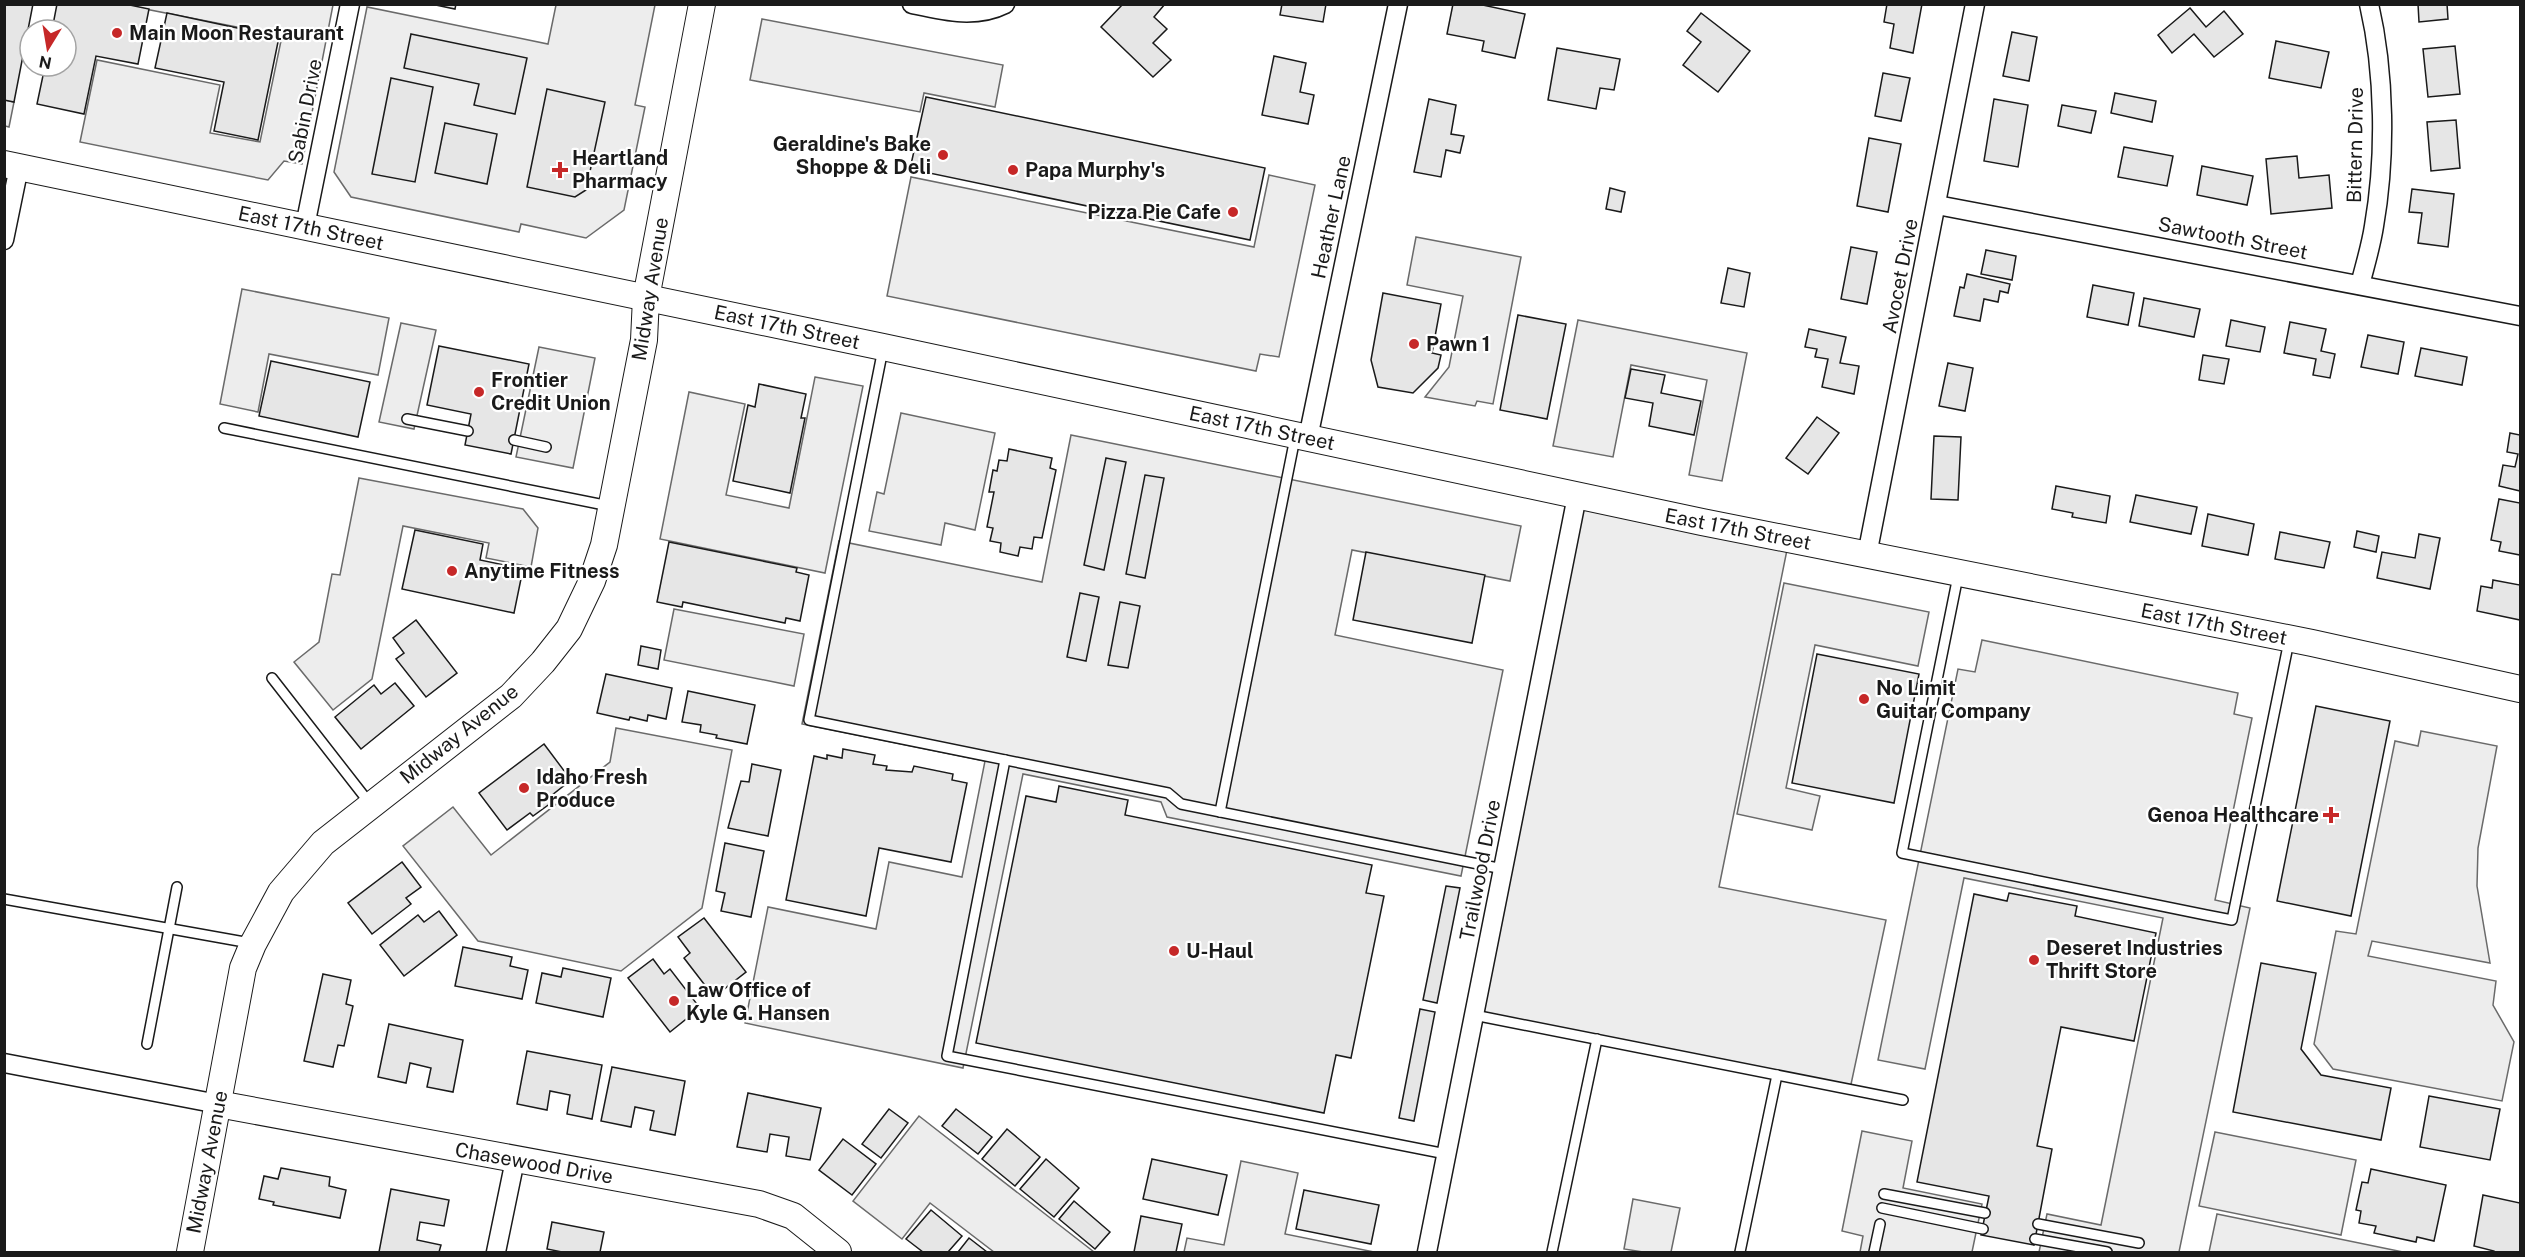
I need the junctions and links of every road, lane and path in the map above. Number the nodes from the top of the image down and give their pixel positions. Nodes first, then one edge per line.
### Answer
1 (350, 4) edge
2 (702, 4) edge
3 (912, 4) edge
4 (1005, 4) edge
5 (1398, 4) edge
6 (1975, 4) edge
7 (2368, 4) edge
8 (12, 166) edge
9 (1937, 205) junction
10 (305, 226) junction
11 (4, 240) edge
12 (2360, 285) junction
13 (646, 298) junction
14 (2520, 316) edge
15 (884, 347) junction
16 (407, 419) dead end
17 (224, 428) dead end
18 (468, 431) dead end
19 (1301, 437) junction
20 (514, 440) dead end
21 (546, 447) dead end
22 (1577, 496) junction
23 (612, 506) junction
24 (1867, 555) junction
25 (1959, 573) junction
26 (2289, 639) junction
27 (272, 678) dead end
28 (2520, 689) edge
29 (1005, 760) junction
30 (371, 805) junction
31 (1220, 812) junction
32 (1503, 868) junction
33 (177, 887) dead end
34 (4, 899) edge
35 (169, 929) junction
36 (253, 944) junction
37 (1474, 1015) junction
38 (1597, 1039) junction
39 (147, 1044) dead end
40 (4, 1063) edge
41 (1778, 1075) junction
42 (1904, 1100) dead end
43 (218, 1104) junction
44 (1446, 1154) junction
45 (515, 1160) junction
46 (1884, 1194) dead end
47 (1882, 1208) dead end
48 (1985, 1213) dead end
49 (1880, 1224) dead end
50 (2038, 1224) dead end
51 (1983, 1229) dead end
52 (2035, 1239) dead end
53 (2139, 1243) dead end
54 (190, 1252) edge
55 (496, 1252) edge
56 (838, 1252) edge
57 (1427, 1252) edge
58 (1552, 1252) edge
59 (1740, 1252) edge
60 (1874, 1252) edge
61 (2107, 1252) edge

1 - 10 street, Sabin Drive
2 - 13 main road, Midway Avenue
3 - 4 street
5 - 19 street, Heather Lane
6 - 9 street, Avocet Drive
7 - 12 street, Bittern Drive
8 - 10 main road, East 17th Street
8 - 11 street
9 - 12 street, Sawtooth Street
9 - 24 street, Avocet Drive
10 - 13 main road, East 17th Street
12 - 14 street, Sawtooth Street
13 - 15 main road, East 17th Street
13 - 23 main road, Midway Avenue
15 - 19 main road, East 17th Street
15 - 29 lane
16 - 18 lane
17 - 23 lane
19 - 22 main road, East 17th Street
19 - 31 lane
20 - 21 lane
22 - 24 main road, East 17th Street
22 - 32 street, Trailwood Drive
23 - 30 main road, Midway Avenue
24 - 25 main road, East 17th Street
25 - 26 main road, East 17th Street
25 - 26 lane
26 - 28 main road, East 17th Street
27 - 30 lane
29 - 31 lane
29 - 44 lane
30 - 36 main road, Midway Avenue
31 - 32 lane
32 - 37 street, Trailwood Drive
33 - 35 lane
34 - 35 lane
35 - 36 lane
35 - 39 lane
36 - 43 main road, Midway Avenue
37 - 38 lane
37 - 44 street, Trailwood Drive
38 - 41 lane
38 - 58 lane
40 - 43 street
41 - 42 lane
41 - 59 lane
43 - 45 main road, Chasewood Drive
43 - 54 main road, Midway Avenue
44 - 57 street, Trailwood Drive
45 - 55 street
45 - 56 main road, Chasewood Drive
46 - 48 lane
47 - 51 lane
49 - 60 lane
50 - 53 lane
52 - 61 lane

